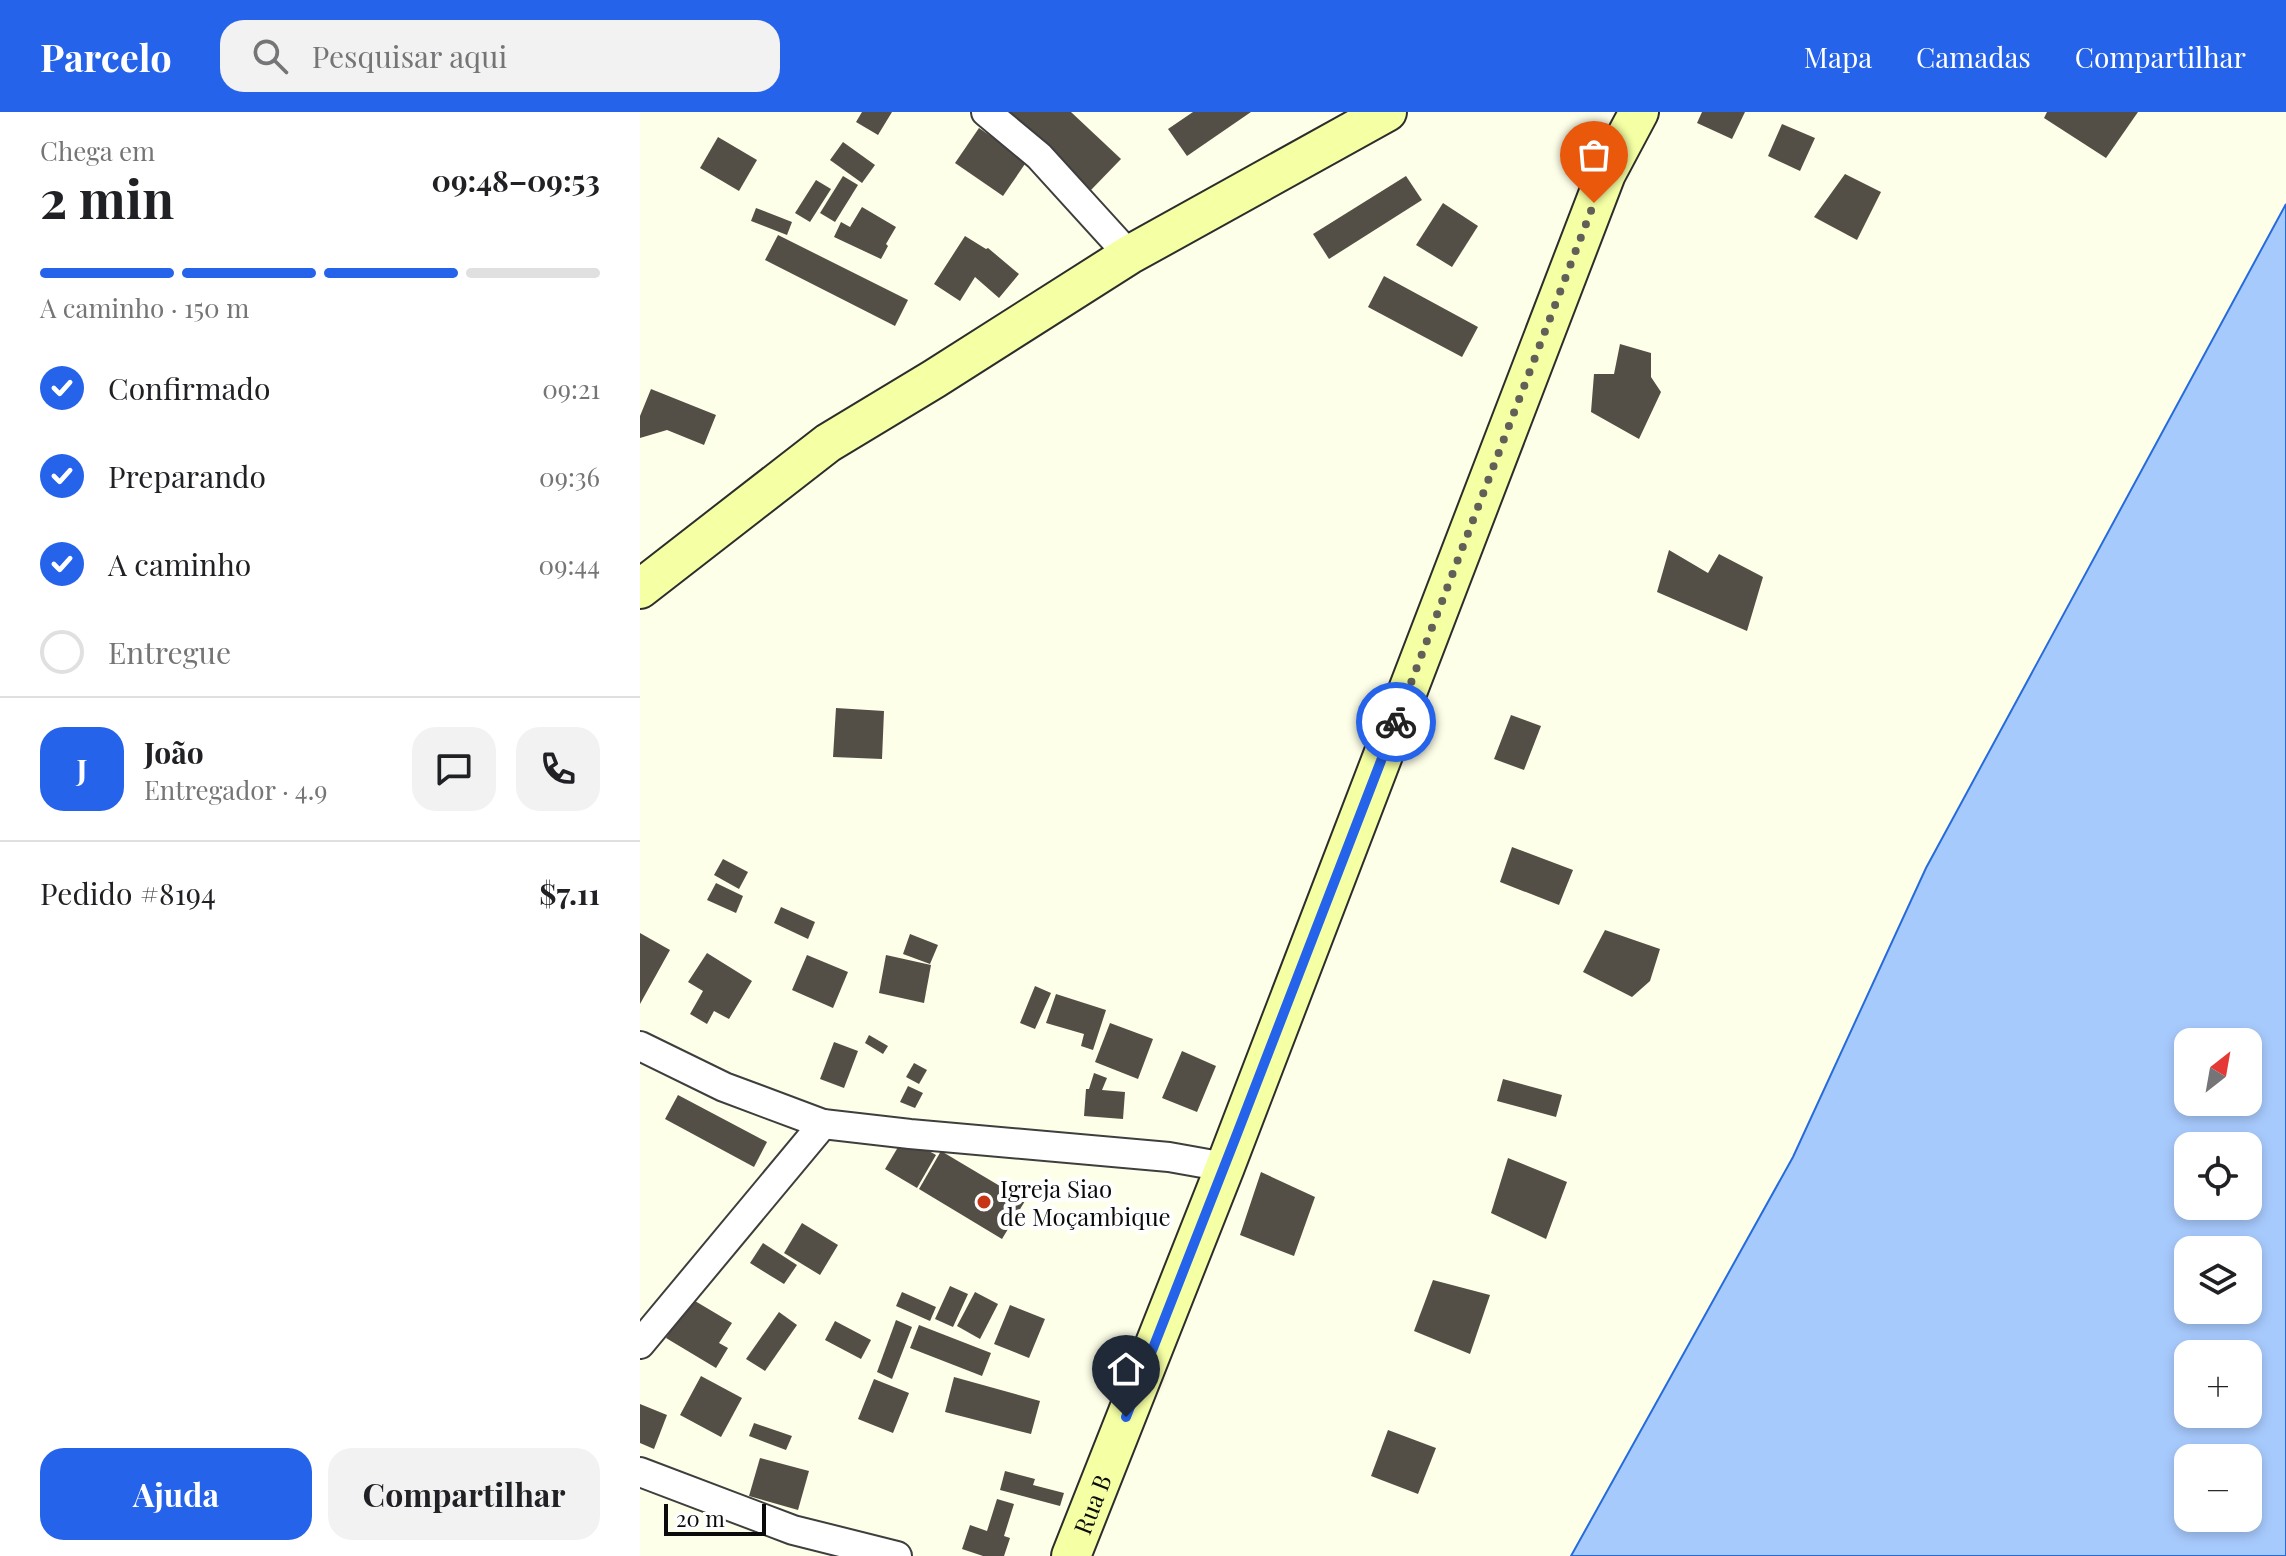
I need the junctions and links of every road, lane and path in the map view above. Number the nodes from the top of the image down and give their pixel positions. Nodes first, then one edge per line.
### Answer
1 (986, 112) edge
2 (1387, 112) edge
3 (1639, 112) edge
4 (1129, 255) junction
5 (640, 589) edge
6 (640, 1046) edge
7 (823, 1124) junction
8 (1225, 1167) junction
9 (640, 1344) edge
10 (640, 1472) edge
11 (897, 1556) edge
12 (1071, 1556) edge

1 - 4 street
2 - 4 main road
3 - 8 main road, Rua B
4 - 5 main road
6 - 7 street
7 - 8 street
7 - 9 street
8 - 12 main road, Rua B
10 - 11 street

